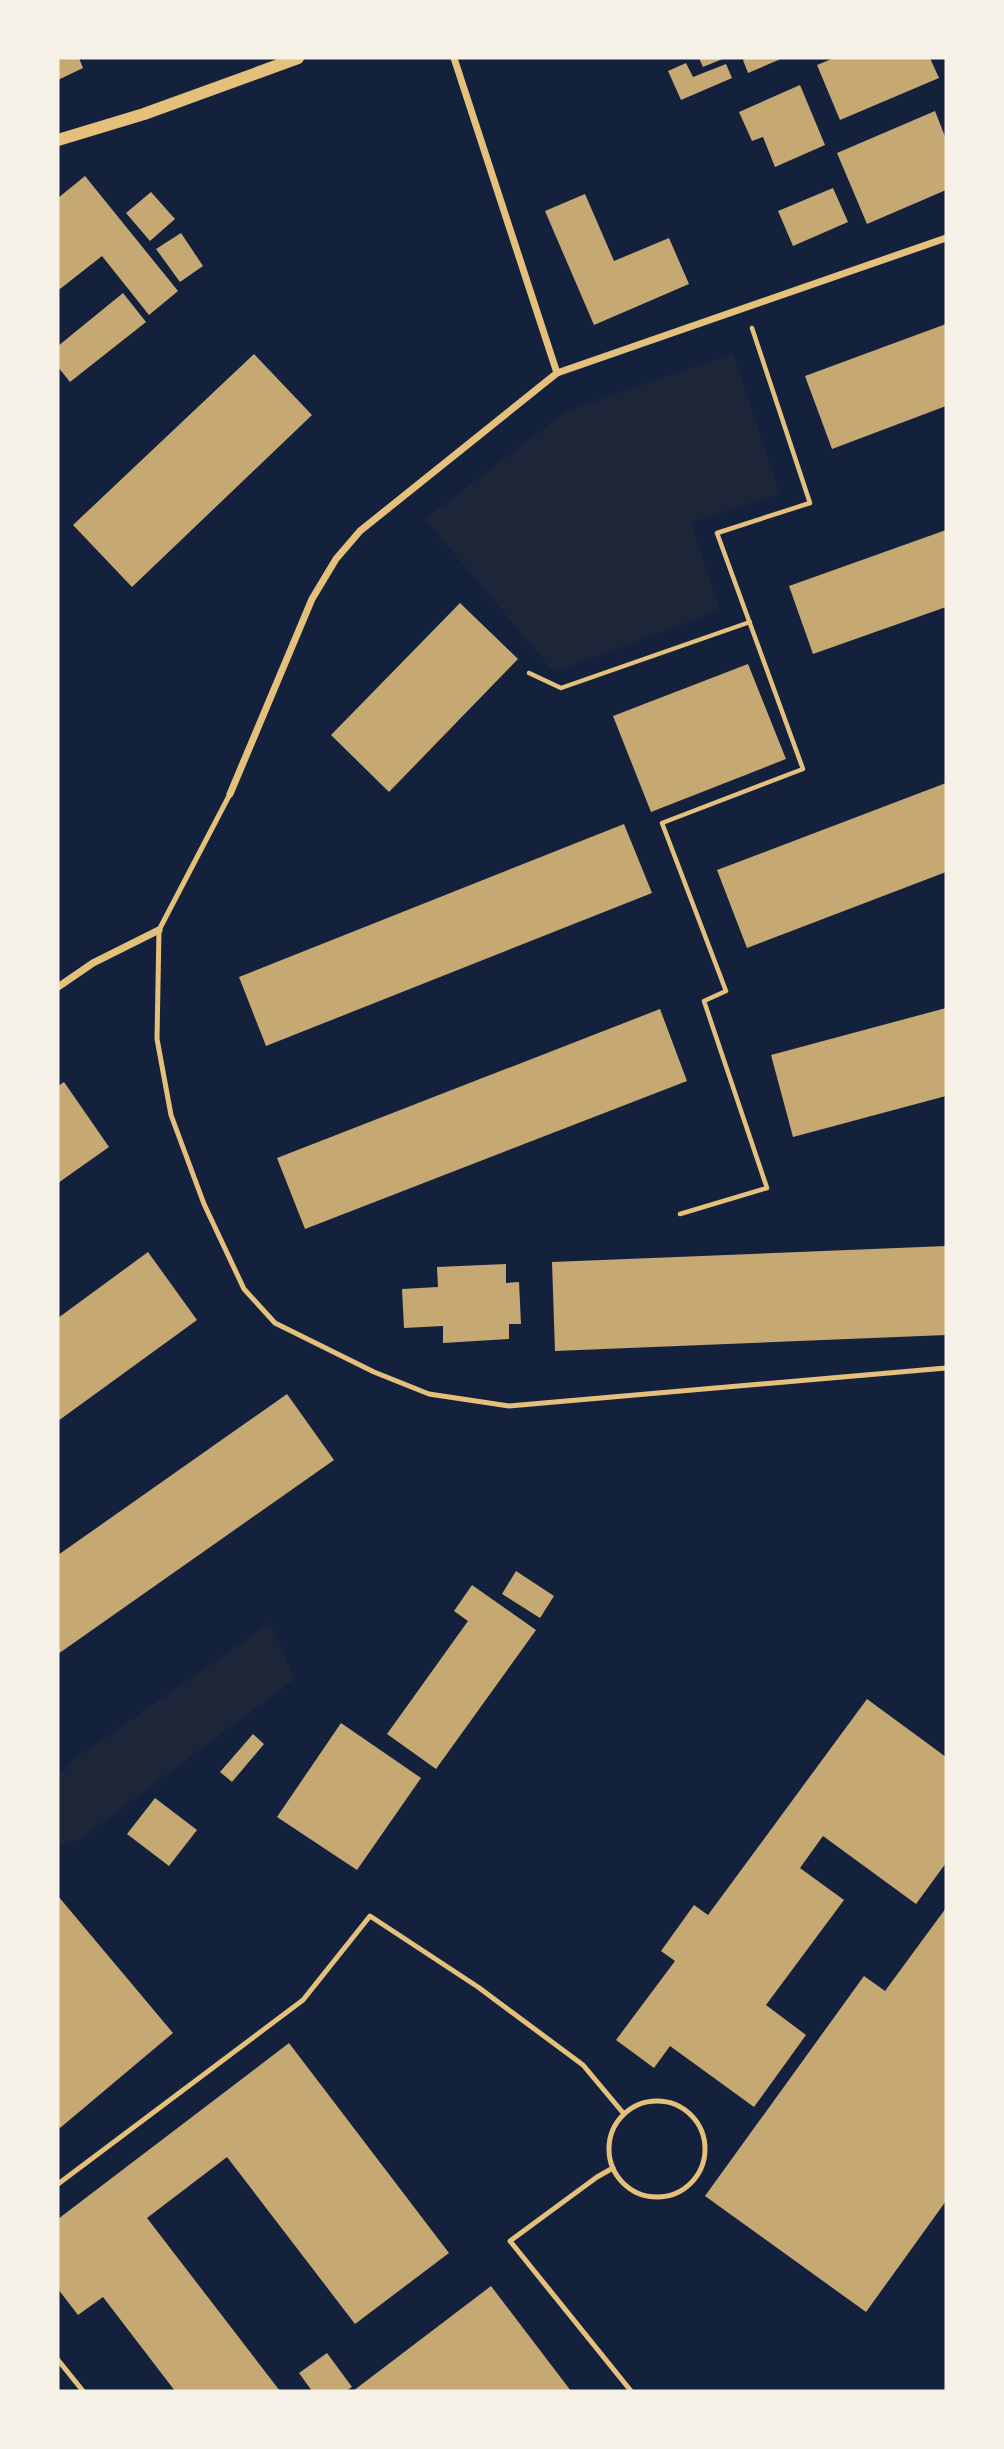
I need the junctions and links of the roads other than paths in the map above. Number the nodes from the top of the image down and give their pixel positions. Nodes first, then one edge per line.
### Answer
1 (298, 58) edge
2 (454, 58) edge
3 (58, 140) edge
4 (946, 238) edge
5 (557, 373) junction
6 (230, 794) joint
7 (159, 930) junction
8 (58, 987) edge
9 (946, 1368) edge
10 (624, 2114) junction
11 (613, 2168) junction
12 (58, 2184) edge
13 (58, 2360) edge
14 (83, 2391) edge
15 (631, 2391) edge

1 - 3 street
2 - 5 street
4 - 5 street
5 - 6 street
6 - 7 lane
7 - 8 street
7 - 9 lane
10 - 11 lane
10 - 11 lane
10 - 12 lane
11 - 15 lane
13 - 14 lane

